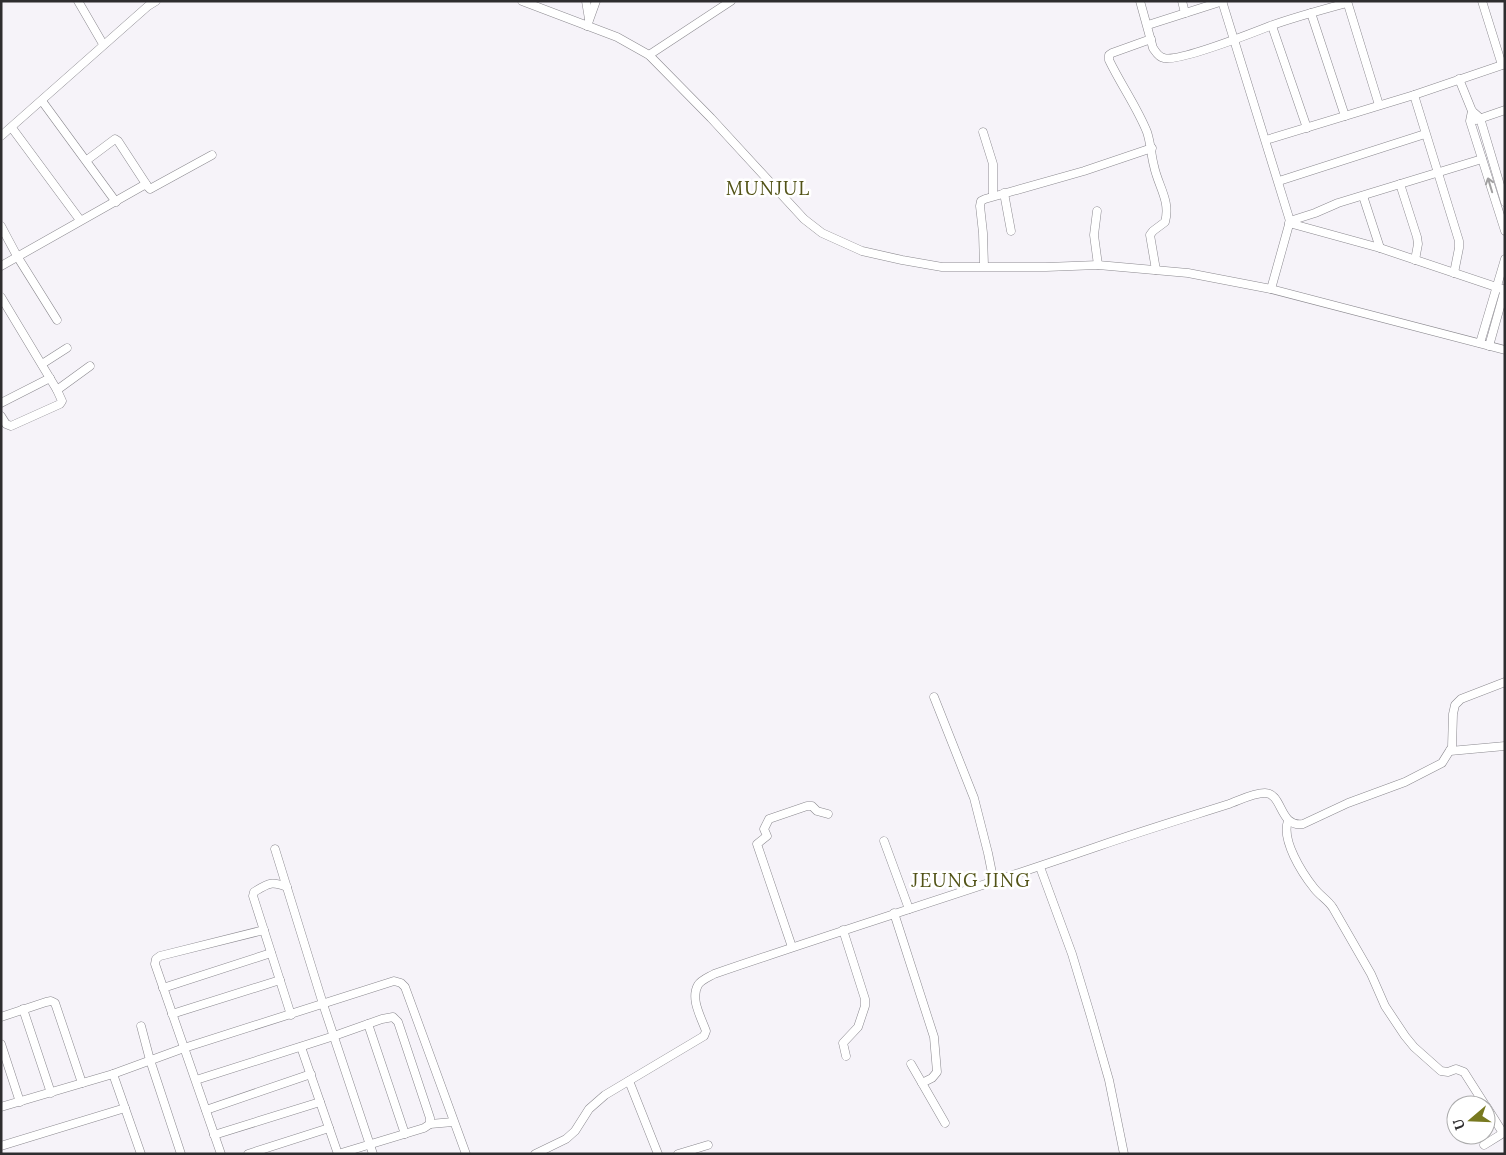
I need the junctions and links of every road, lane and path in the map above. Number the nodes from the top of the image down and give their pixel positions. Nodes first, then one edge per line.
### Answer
1 (78, 1) edge
2 (156, 1) edge
3 (522, 1) edge
4 (586, 1) edge
5 (596, 1) edge
6 (731, 1) edge
7 (1140, 1) edge
8 (1182, 1) edge
9 (1222, 1) edge
10 (1482, 1) edge
11 (1347, 2) edge
12 (532, 3) edge
13 (719, 5) edge
14 (1186, 13) junction
15 (1311, 13) junction
16 (588, 23) junction
17 (1148, 25) junction
18 (1272, 26) junction
19 (1151, 39) junction
20 (1233, 40) junction
21 (103, 44) junction
22 (649, 55) junction
23 (1503, 65) edge
24 (1459, 79) junction
25 (1414, 95) junction
26 (42, 101) junction
27 (1379, 105) junction
28 (1505, 110) edge
29 (1472, 111) junction
30 (1345, 116) junction
31 (1480, 118) junction
32 (1470, 121) junction
33 (12, 128) junction
34 (1306, 128) junction
35 (983, 132) dead end
36 (1425, 134) junction
37 (1, 136) edge
38 (1266, 140) junction
39 (1152, 148) junction
40 (212, 155) dead end
41 (1482, 159) junction
42 (87, 160) junction
43 (1437, 173) junction
44 (1279, 181) junction
45 (146, 184) junction
46 (1400, 184) junction
47 (1004, 193) junction
48 (994, 196) junction
49 (1362, 196) junction
50 (116, 202) junction
51 (1505, 202) edge
52 (1096, 212) dead end
53 (80, 220) junction
54 (1290, 222) junction
55 (1, 226) edge
56 (1011, 231) dead end
57 (1505, 231) edge
58 (1380, 248) junction
59 (17, 256) junction
60 (1505, 258) edge
61 (1415, 260) junction
62 (1098, 265) junction
63 (1, 266) edge
64 (984, 266) junction
65 (1156, 270) junction
66 (1454, 272) junction
67 (1496, 287) junction
68 (1271, 289) junction
69 (1505, 290) edge
70 (1, 297) edge
71 (57, 320) dead end
72 (1480, 344) junction
73 (1489, 346) junction
74 (67, 348) dead end
75 (1505, 350) edge
76 (42, 364) junction
77 (90, 366) dead end
78 (50, 378) junction
79 (57, 390) junction
80 (1, 403) edge
81 (1, 416) edge
82 (1505, 682) edge
83 (934, 698) dead end
84 (1505, 746) edge
85 (1450, 751) junction
86 (828, 814) dead end
87 (1288, 820) junction
88 (884, 841) dead end
89 (275, 849) dead end
90 (1040, 867) junction
91 (994, 883) junction
92 (287, 887) junction
93 (908, 908) junction
94 (894, 913) junction
95 (264, 930) junction
96 (843, 930) junction
97 (792, 947) junction
98 (271, 953) junction
99 (280, 980) junction
100 (164, 988) junction
101 (324, 1004) junction
102 (23, 1009) junction
103 (172, 1014) junction
104 (291, 1015) junction
105 (1, 1017) edge
106 (368, 1024) junction
107 (142, 1026) dead end
108 (334, 1036) junction
109 (1, 1044) edge
110 (301, 1047) junction
111 (184, 1048) junction
112 (846, 1056) dead end
113 (150, 1060) junction
114 (912, 1064) dead end
115 (113, 1074) junction
116 (311, 1074) junction
117 (196, 1080) junction
118 (629, 1081) junction
119 (82, 1083) junction
120 (922, 1083) junction
121 (51, 1093) junction
122 (1479, 1095) edge
123 (20, 1102) junction
124 (320, 1102) junction
125 (1, 1108) edge
126 (125, 1108) junction
127 (206, 1110) junction
128 (1496, 1120) edge
129 (453, 1122) junction
130 (944, 1123) dead end
131 (430, 1124) junction
132 (328, 1128) junction
133 (1504, 1132) edge
134 (405, 1134) junction
135 (214, 1135) junction
136 (370, 1145) junction
137 (708, 1145) dead end
138 (1, 1146) edge
139 (141, 1154) edge
140 (181, 1154) edge
141 (221, 1154) edge
142 (248, 1154) edge
143 (338, 1154) edge
144 (373, 1154) edge
145 (466, 1154) edge
146 (535, 1154) edge
147 (658, 1154) edge
148 (678, 1154) edge
149 (1124, 1154) edge

1 - 21 street
2 - 21 street
3 - 12 street
4 - 16 street
5 - 16 street
6 - 13 street
7 - 17 street
8 - 14 street
9 - 14 street
9 - 20 street
10 - 23 street
11 - 15 street
11 - 27 street
12 - 16 street
13 - 22 street
14 - 17 street
15 - 18 street
15 - 30 street
16 - 22 street
17 - 19 street
18 - 20 street
18 - 34 street
19 - 20 street
19 - 39 street
20 - 38 street
21 - 26 street
22 - 64 street
23 - 24 street
24 - 25 street
24 - 29 street
25 - 27 street
25 - 36 street
26 - 33 street
26 - 42 street
27 - 30 street
28 - 31 street
29 - 31 street
29 - 32 street
30 - 34 street
31 - 32 street
31 - 51 street
32 - 41 street
33 - 37 street
33 - 53 street
34 - 38 street
35 - 48 street
36 - 43 street
36 - 44 street
38 - 44 street
39 - 47 street
39 - 65 street
40 - 45 street
41 - 43 street
57 -> 41 street
42 - 45 street
42 - 50 street
43 - 46 street
43 - 66 street
44 - 54 street
45 - 50 street
46 - 49 street
46 - 61 street
47 - 48 street
47 - 56 street
48 - 64 street
49 - 54 street
49 - 58 street
50 - 53 street
52 - 62 street
53 - 59 street
54 - 58 street
54 - 68 street
55 - 59 street
58 - 61 street
59 - 63 street
59 - 71 street
60 - 67 street
61 - 66 street
62 - 64 street
62 - 65 street
65 - 68 street
66 - 67 street
67 - 69 street
67 - 72 street
68 - 72 street
69 - 73 street
70 - 76 street
72 - 73 street
73 - 75 street
74 - 76 street
76 - 78 street
77 - 79 street
78 - 79 street
78 - 80 street
79 - 81 street
82 - 85 street
83 - 91 street
84 - 85 street
85 - 87 street
86 - 97 street
87 - 90 street
87 - 122 street
88 - 93 street
89 - 92 street
90 - 91 street
90 - 149 street
91 - 93 street
92 - 95 street
92 - 101 street
93 - 94 street
94 - 96 street
94 - 120 street
95 - 98 street
95 - 100 street
96 - 97 street
96 - 112 street
97 - 118 street
98 - 99 street
98 - 100 street
99 - 103 street
99 - 104 street
100 - 103 street
101 - 104 street
101 - 108 street
101 - 129 street
102 - 105 street
102 - 119 street
102 - 121 street
103 - 111 street
104 - 111 street
106 - 108 street
106 - 131 street
106 - 134 street
107 - 113 street
108 - 110 street
108 - 136 street
109 - 123 street
110 - 116 street
110 - 117 street
111 - 113 street
111 - 117 street
113 - 115 street
113 - 140 street
114 - 120 street
115 - 119 street
115 - 126 street
116 - 124 street
116 - 127 street
117 - 127 street
118 - 146 street
118 - 147 street
119 - 121 street
120 - 130 street
121 - 123 street
123 - 125 street
124 - 132 street
124 - 135 street
126 - 138 street
126 - 139 street
127 - 135 street
128 - 133 street
129 - 131 street
129 - 145 street
131 - 134 street
132 - 142 street
132 - 143 street
134 - 136 street
135 - 141 street
136 - 143 street
136 - 144 street
137 - 148 street

